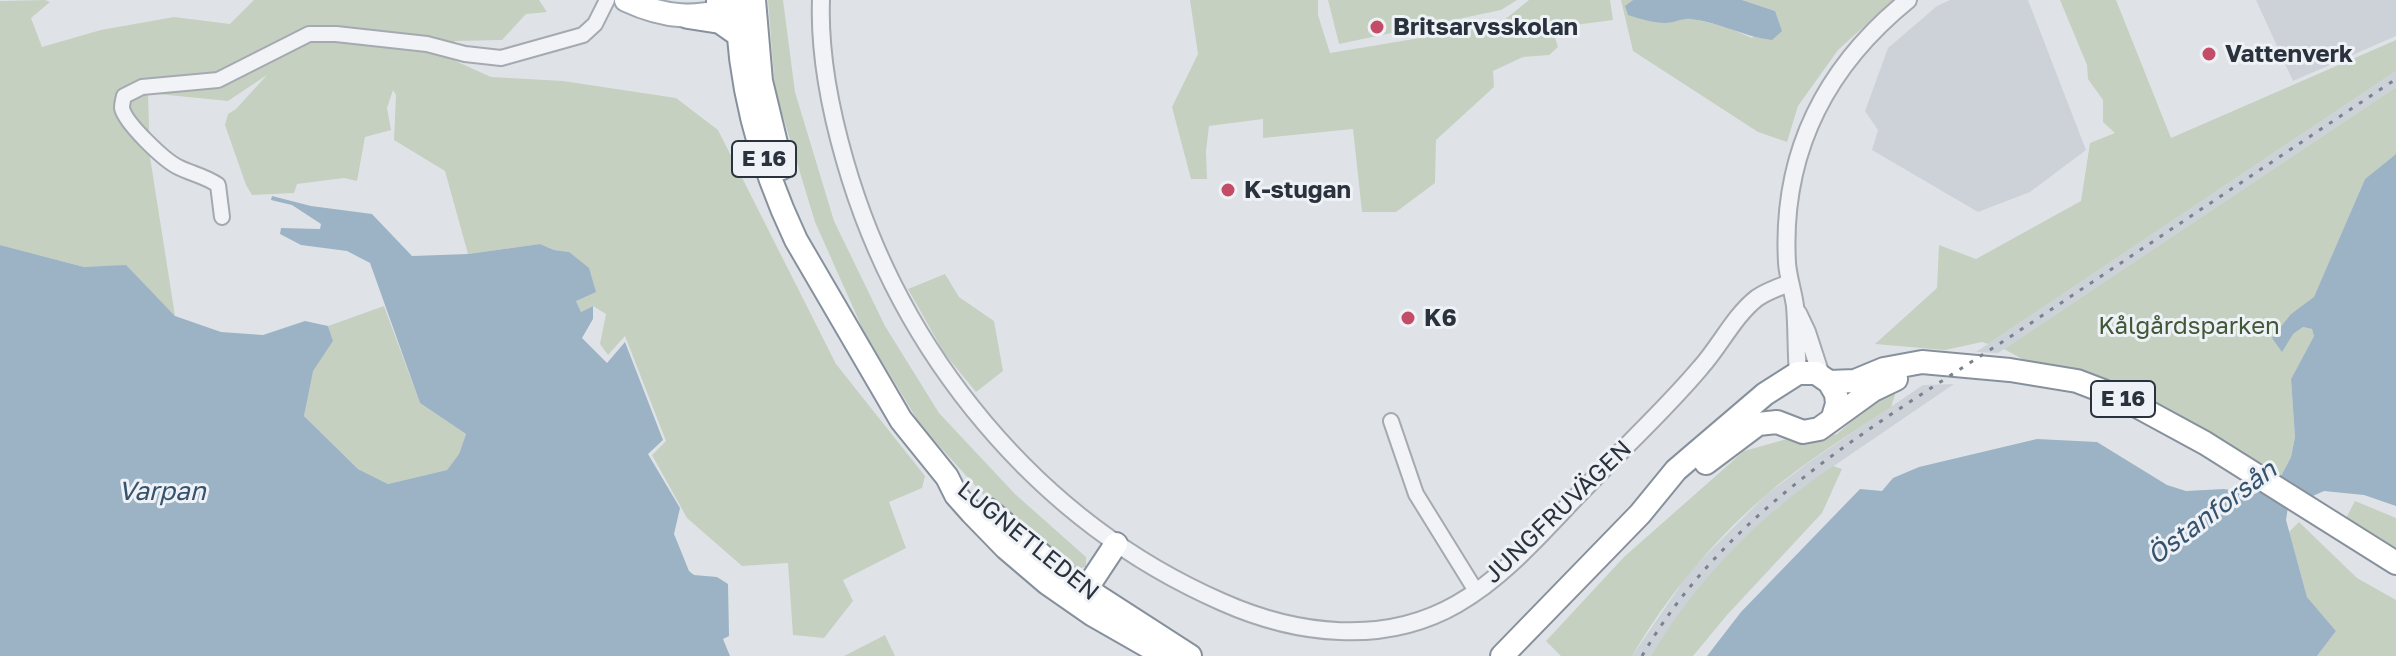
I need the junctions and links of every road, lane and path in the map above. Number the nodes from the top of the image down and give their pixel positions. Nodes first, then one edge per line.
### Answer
1 (607, 0) edge
2 (626, 0) edge
3 (667, 0) edge
4 (821, 0) edge
5 (1908, 0) edge
6 (737, 3) edge
7 (688, 17) junction
8 (740, 36) junction
9 (222, 217) dead end
10 (816, 271) junction
11 (1790, 283) junction
12 (1964, 368) junction
13 (1808, 378) junction
14 (1833, 417) junction
15 (1391, 421) dead end
16 (1786, 423) junction
17 (1640, 514) junction
18 (1116, 544) junction
19 (2396, 563) edge
20 (1476, 591) junction
21 (1080, 597) junction
22 (1165, 656) edge
23 (1190, 656) edge
24 (1502, 656) edge

1 - 9 street
2 - 7 main road
3 - 6 main road
4 - 18 street, JUNGFRUVÄGEN
5 - 11 street
6 - 7 main road
6 - 8 main road, LUGNETLEDEN / E 16
6 - 10 main road, LUGNETLEDEN / E 16
7 - 8 main road
8 - 10 main road, LUGNETLEDEN / E 16
10 - 21 main road, LUGNETLEDEN / E 16
11 - 13 street
11 - 20 street, JUNGFRUVÄGEN
12 - 13 main road, E 16
12 - 14 main road, E 16
12 - 19 main road, E 16
13 - 14 main road
13 - 16 main road
13 - 17 main road, E 16
14 - 16 main road, E 16
15 - 20 street
16 - 17 main road, E 16
17 - 24 main road, E 16
18 - 20 street, JUNGFRUVÄGEN
18 - 21 main road
21 - 22 main road, LUGNETLEDEN / E 16
21 - 23 main road, LUGNETLEDEN / E 16

